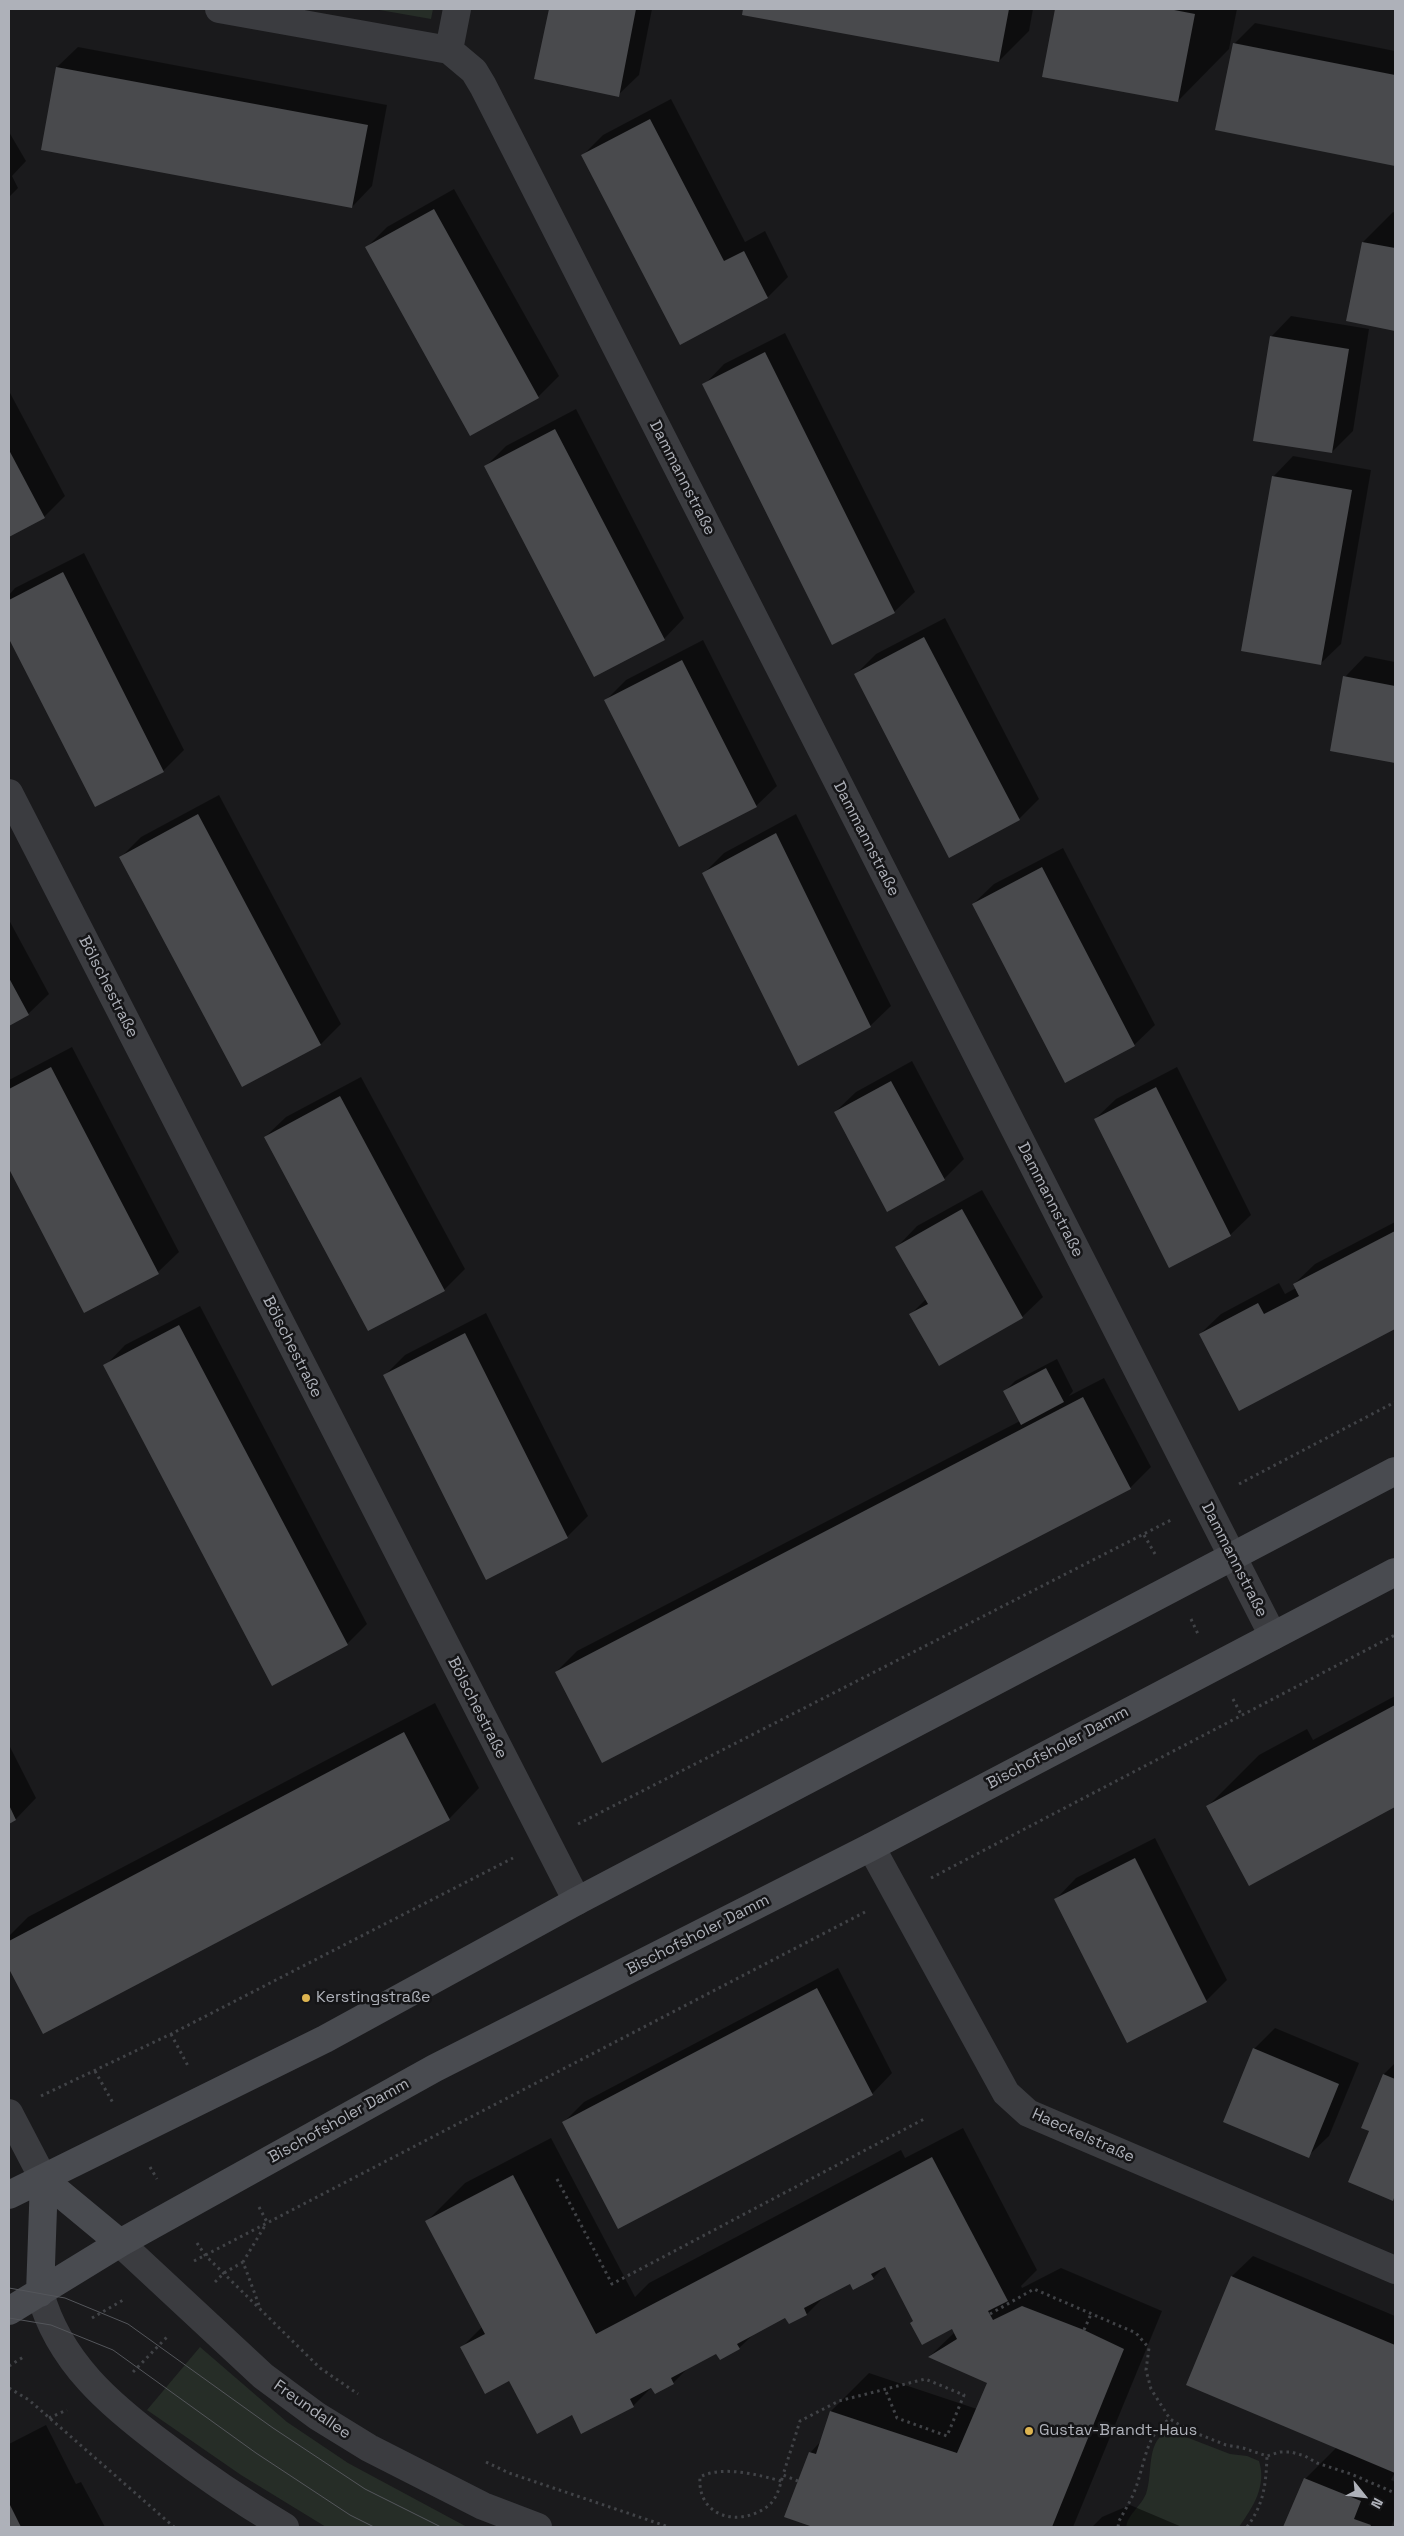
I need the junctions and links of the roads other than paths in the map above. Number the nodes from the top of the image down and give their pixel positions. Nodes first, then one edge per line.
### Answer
1 (218, 9) edge
2 (457, 9) edge
3 (449, 50) junction
4 (9, 793) edge
5 (1395, 1471) edge
6 (1232, 1557) junction
7 (1395, 1572) edge
8 (1273, 1636) junction
9 (871, 1847) junction
10 (577, 1901) junction
11 (9, 2113) edge
12 (44, 2180) junction
13 (9, 2195) edge
14 (120, 2243) junction
15 (1395, 2270) edge
16 (40, 2293) junction
17 (9, 2311) edge
18 (285, 2527) edge
19 (538, 2527) edge

1 - 3 street
2 - 3 street
3 - 6 street, Dammannstraße
4 - 10 street, Bölschestraße
5 - 6 main road
6 - 8 street, Dammannstraße
6 - 10 main road
7 - 8 main road, Bischofsholer Damm
8 - 9 main road, Bischofsholer Damm
9 - 14 main road, Bischofsholer Damm
9 - 15 street, Haeckelstraße
10 - 12 main road
11 - 12 street
12 - 13 main road
12 - 14 main road
12 - 16 main road
14 - 16 main road, Bischofsholer Damm
14 - 19 street, Freundallee
16 - 17 main road, Bischofsholer Damm
16 - 18 street

